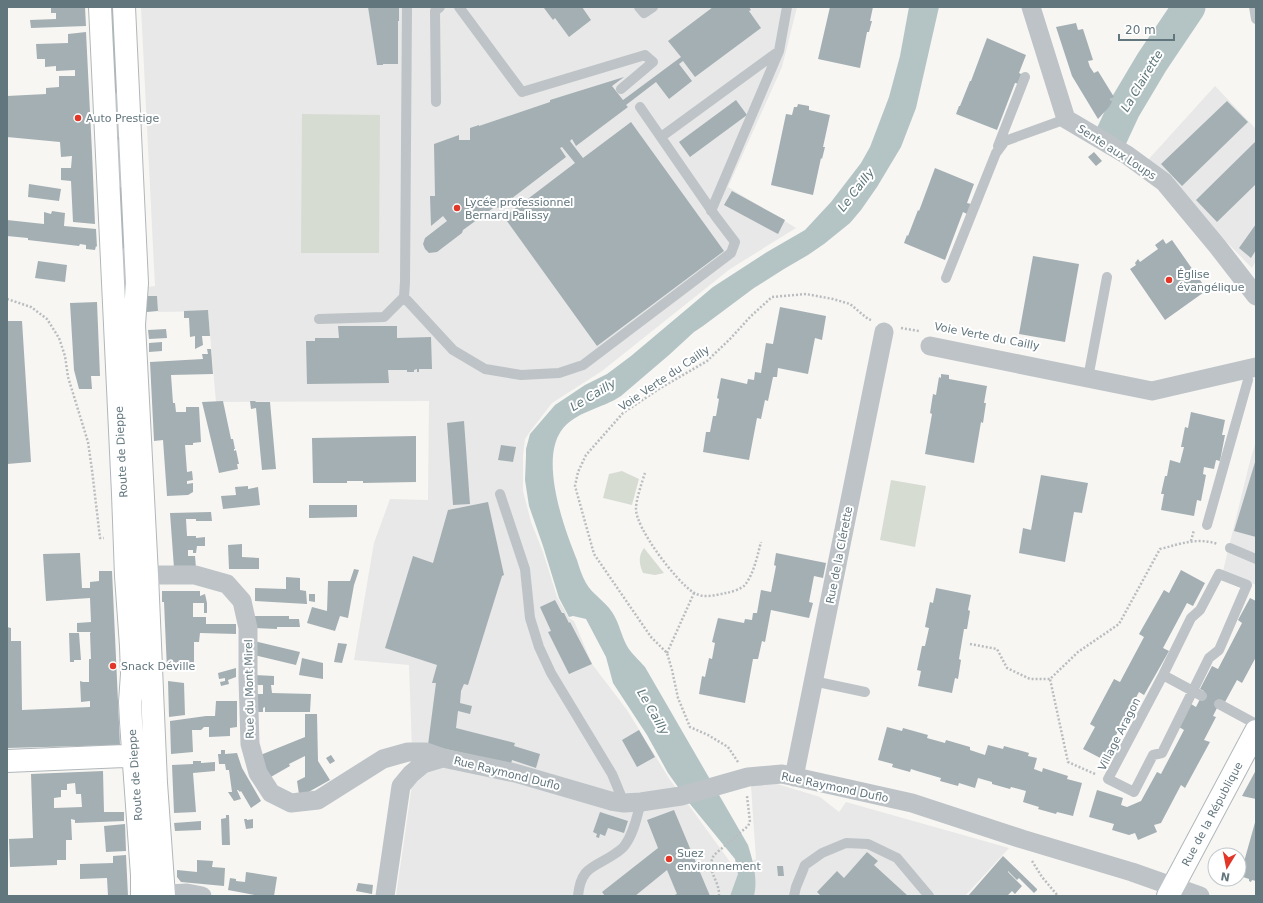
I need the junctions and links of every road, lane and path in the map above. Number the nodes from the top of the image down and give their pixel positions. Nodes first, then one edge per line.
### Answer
1 (100, 7) edge
2 (109, 7) edge
3 (124, 7) edge
4 (407, 7) edge
5 (440, 7) edge
6 (459, 7) edge
7 (639, 7) edge
8 (653, 7) edge
9 (788, 7) edge
10 (1030, 7) edge
11 (1254, 7) edge
12 (1256, 19) edge
13 (779, 51) junction
14 (1025, 77) dead end
15 (621, 89) dead end
16 (436, 102) dead end
17 (640, 107) dead end
18 (105, 113) junction
19 (1066, 119) junction
20 (661, 137) junction
21 (996, 153) junction
22 (127, 191) junction
23 (712, 211) junction
24 (125, 241) dead end
25 (1107, 277) dead end
26 (946, 278) dead end
27 (1256, 296) edge
28 (404, 297) junction
29 (7, 299) edge
30 (319, 319) dead end
31 (885, 327) junction
32 (928, 339) joint
33 (1251, 368) edge
34 (1088, 378) junction
35 (645, 473) dead end
36 (500, 494) dead end
37 (1207, 524) dead end
38 (125, 537) junction
39 (761, 542) dead end
40 (1230, 548) joint
41 (1256, 559) edge
42 (136, 576) junction
43 (694, 593) junction
44 (970, 644) dead end
45 (667, 653) junction
46 (1163, 675) junction
47 (1050, 679) junction
48 (813, 682) junction
49 (1192, 691) junction
50 (865, 692) dead end
51 (1202, 696) dead end
52 (1219, 704) dead end
53 (1256, 724) edge
54 (1256, 731) edge
55 (408, 752) joint
56 (155, 755) junction
57 (134, 756) junction
58 (444, 758) junction
59 (383, 759) junction
60 (7, 760) edge
61 (794, 777) junction
62 (1108, 779) junction
63 (747, 785) junction
64 (401, 786) junction
65 (632, 802) junction
66 (1022, 839) junction
67 (1171, 892) edge
68 (142, 896) edge
69 (159, 896) edge
70 (202, 896) edge
71 (385, 896) edge
72 (578, 896) edge
73 (719, 896) edge
74 (794, 896) edge
75 (929, 896) edge
76 (1058, 896) edge
77 (1200, 896) edge

1 - 18 main road, Route de Dieppe
2 - 22 lane
3 - 22 main road, Route de Dieppe
4 - 28 lane
5 - 16 lane
6 - 15 lane
7 - 8 lane
9 - 13 lane
10 - 19 street, Sente aux Loups
11 - 12 lane
13 - 20 lane
13 - 23 lane
14 - 21 lane
17 - 20 lane
18 - 22 lane
18 - 38 main road, Route de Dieppe
19 - 21 lane
19 - 27 street, Sente aux Loups
20 - 23 lane
21 - 26 lane
22 - 42 main road, Route de Dieppe
23 - 28 lane
24 - 42 lane
25 - 34 lane
28 - 30 lane
29 - 38 path
31 - 32 path, Voie Verte du Cailly
31 - 45 path, Voie Verte du Cailly
31 - 48 street, Rue de la Clérette
32 - 34 street
33 - 34 street
33 - 37 lane
35 - 43 path
36 - 65 lane
38 - 42 main road, Route de Dieppe
39 - 43 path
40 - 41 lane
40 - 47 path
42 - 56 main road, Route de Dieppe
42 - 57 main road, Route de Dieppe
42 - 57 lane
42 - 59 street, Rue du Mont Mirel
43 - 45 path
44 - 47 path
45 - 63 path, Voie Verte du Cailly
46 - 49 lane
46 - 49 lane, Village Aragon
46 - 62 lane, Village Aragon
47 - 62 path
48 - 50 lane
48 - 61 street, Rue de la Clérette
49 - 51 lane
49 - 62 lane, Village Aragon
52 - 53 lane
54 - 67 main road, Rue de la République
55 - 58 street, Rue Raymond Duflo
55 - 59 street, Rue du Mont Mirel
56 - 57 main road
56 - 69 main road, Route de Dieppe
57 - 60 main road
57 - 68 main road, Route de Dieppe
58 - 64 street, Rue Raymond Duflo
58 - 65 street, Rue Raymond Duflo
59 - 64 street
61 - 63 street, Rue Raymond Duflo
61 - 66 street, Rue Raymond Duflo
63 - 65 street, Rue Raymond Duflo
63 - 73 path, Voie Verte du Cailly
64 - 71 street
65 - 72 lane
66 - 67 street, Rue Raymond Duflo
66 - 76 path
67 - 77 street, Rue Raymond Duflo
69 - 70 street
74 - 75 lane

